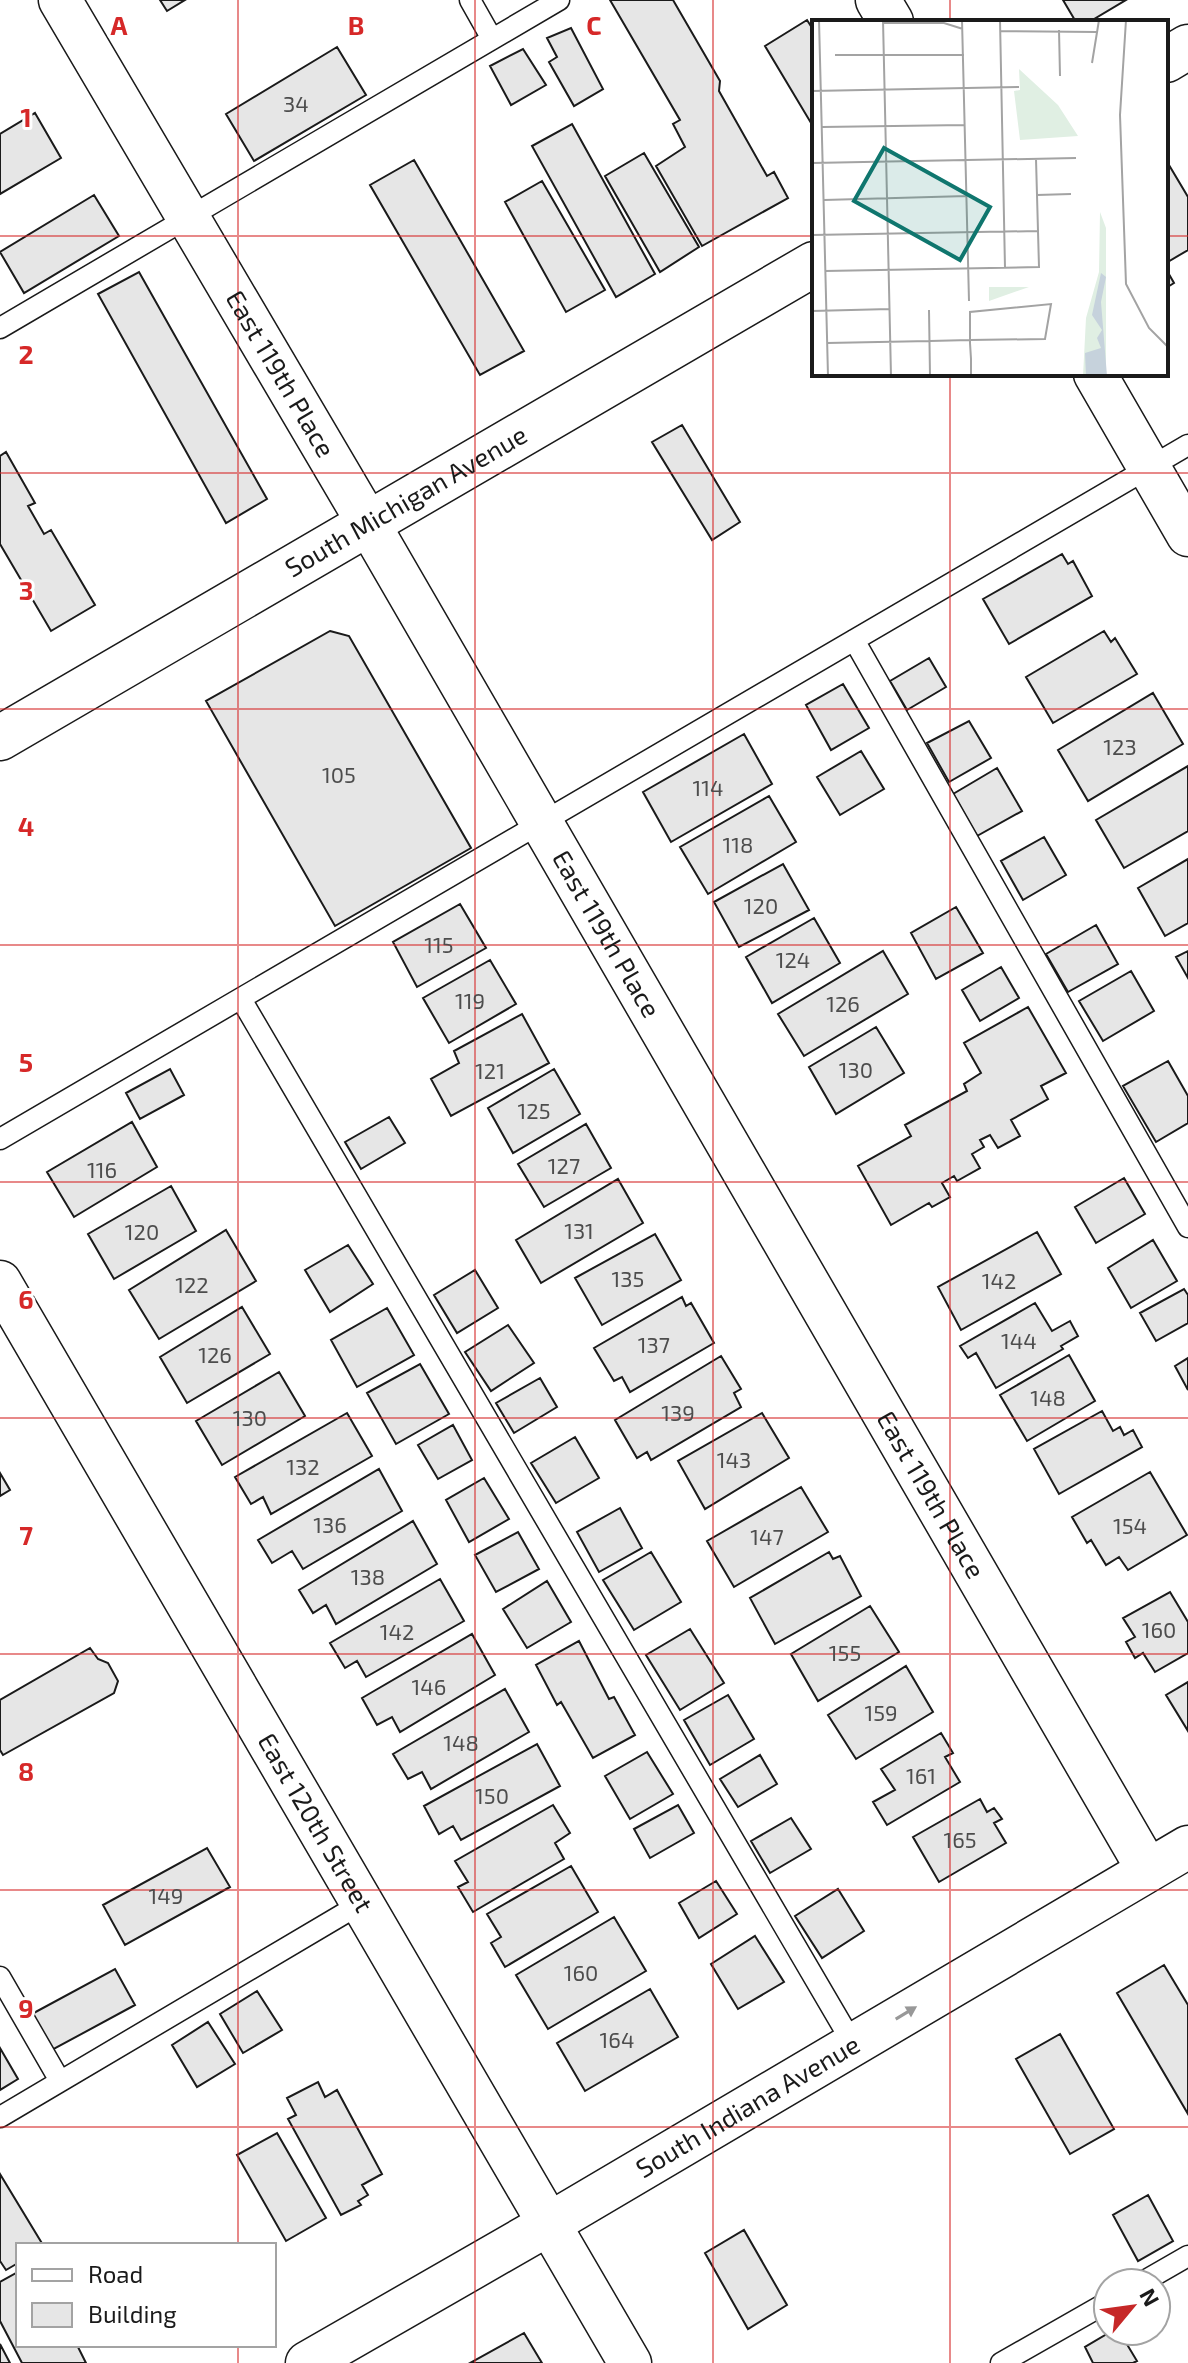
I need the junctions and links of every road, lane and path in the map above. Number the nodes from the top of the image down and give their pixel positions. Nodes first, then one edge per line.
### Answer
1 (60, 0) edge
2 (470, 0) edge
3 (559, 0) edge
4 (878, 0) edge
5 (890, 20) edge
6 (492, 39) junction
7 (1188, 47) edge
8 (1168, 59) edge
9 (188, 218) junction
10 (812, 265) edge
11 (0, 328) edge
12 (1096, 376) edge
13 (1188, 445) edge
14 (1149, 468) junction
15 (368, 523) junction
16 (1188, 535) edge
17 (854, 640) junction
18 (0, 738) edge
19 (541, 823) junction
20 (241, 999) junction
21 (0, 1139) edge
22 (1188, 1227) edge
23 (0, 1282) edge
24 (1188, 1847) edge
25 (1148, 1870) junction
26 (362, 1903) junction
27 (0, 1977) edge
28 (853, 2044) junction
29 (60, 2081) junction
30 (0, 2117) edge
31 (549, 2224) junction
32 (1188, 2256) edge
33 (1169, 2267) edge
34 (1092, 2311) edge
35 (307, 2363) edge
36 (630, 2363) edge
37 (1001, 2363) edge

1 - 9 street, East 119th Place
2 - 6 lane
3 - 6 lane
4 - 5 main road
6 - 9 lane
7 - 8 main road
9 - 11 lane
9 - 15 street, East 119th Place
10 - 15 main road, South Michigan Avenue
12 - 14 street
13 - 14 lane
14 - 16 street
14 - 17 lane
15 - 18 main road, South Michigan Avenue
15 - 19 street, East 119th Place
17 - 19 lane
17 - 22 lane
19 - 20 lane
19 - 25 street, East 119th Place
20 - 21 lane
20 - 28 lane
23 - 26 street, East 120th Street
24 - 25 street, South Indiana Avenue
28 -> 25 street, South Indiana Avenue
26 - 29 lane
26 - 31 street, East 120th Street
27 - 29 lane
28 - 31 street, South Indiana Avenue
29 - 30 lane
31 - 35 street, South Indiana Avenue
31 - 36 street, East 120th Street
32 - 33 lane
34 - 37 lane

